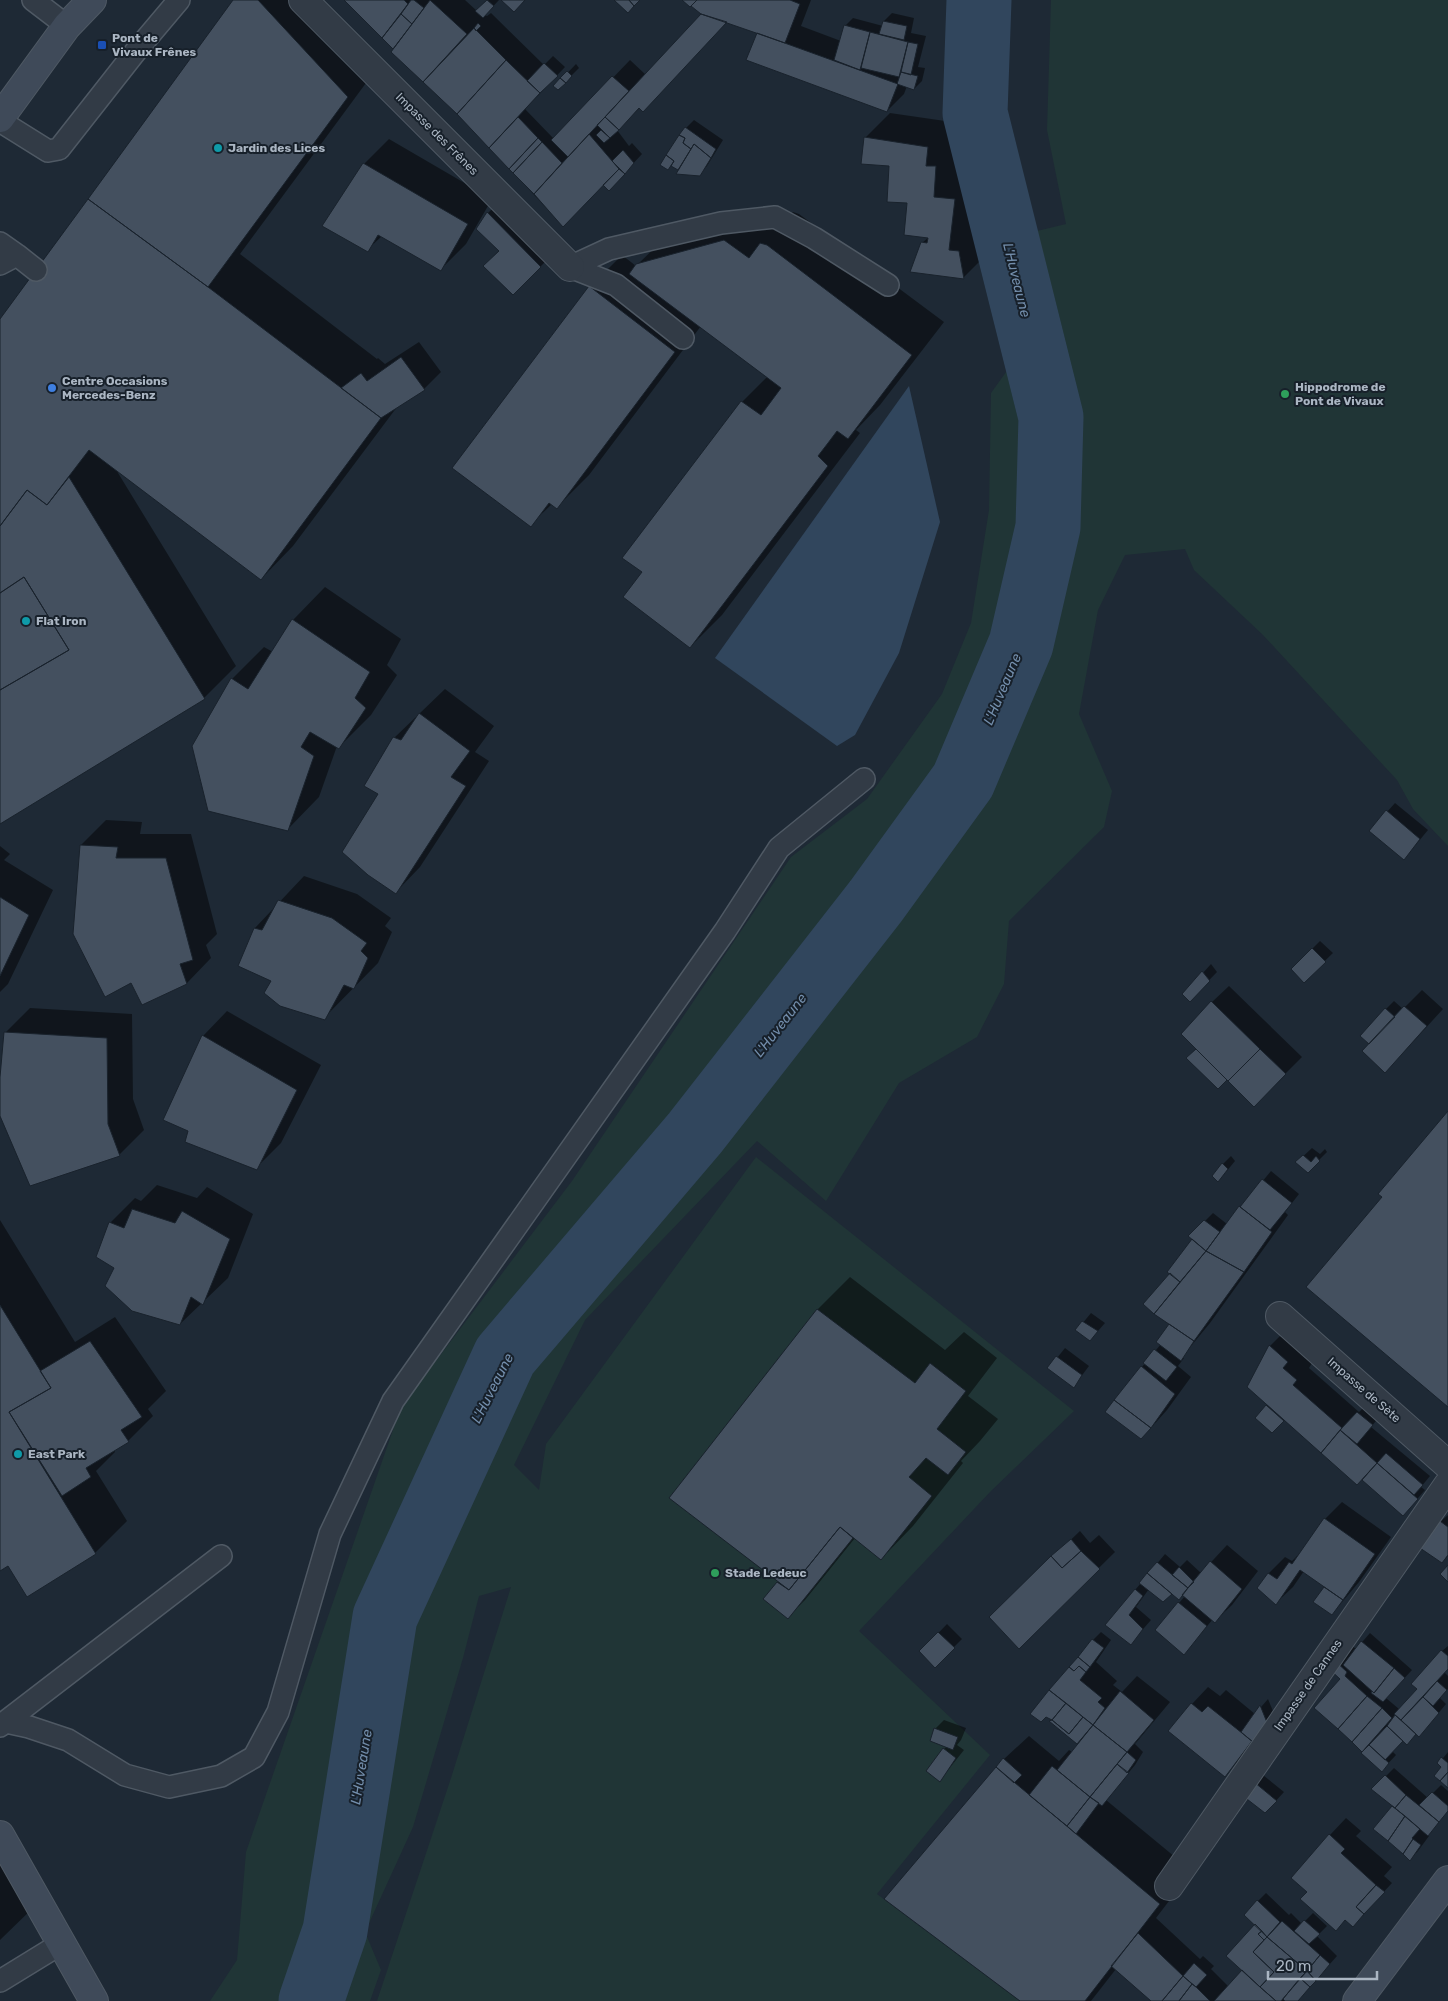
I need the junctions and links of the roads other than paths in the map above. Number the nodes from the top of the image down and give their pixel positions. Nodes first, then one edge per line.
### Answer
1 (32, 0) edge
2 (92, 0) edge
3 (179, 0) edge
4 (303, 0) edge
5 (66, 26) junction
6 (2, 112) edge
7 (6, 254) edge
8 (570, 267) junction
9 (36, 270) dead end
10 (888, 285) dead end
11 (683, 338) dead end
12 (864, 779) dead end
13 (1280, 1316) dead end
14 (1448, 1465) edge
15 (1448, 1485) edge
16 (221, 1556) dead end
17 (3, 1724) edge
18 (0, 1835) edge
19 (1448, 1880) edge
20 (1169, 1886) dead end
21 (62, 1943) junction
22 (0, 1981) edge
23 (94, 2001) edge
24 (1357, 2001) edge

1 - 5 lane
2 - 5 street
3 - 6 lane
4 - 8 street, Impasse des Frênes
5 - 6 street
7 - 9 lane
8 - 10 lane
8 - 11 lane
12 - 17 lane
13 - 14 street, Impasse de Sète
15 - 20 street, Impasse de Cannes
16 - 17 lane
18 - 21 street
19 - 24 street
21 - 22 lane
21 - 23 street

